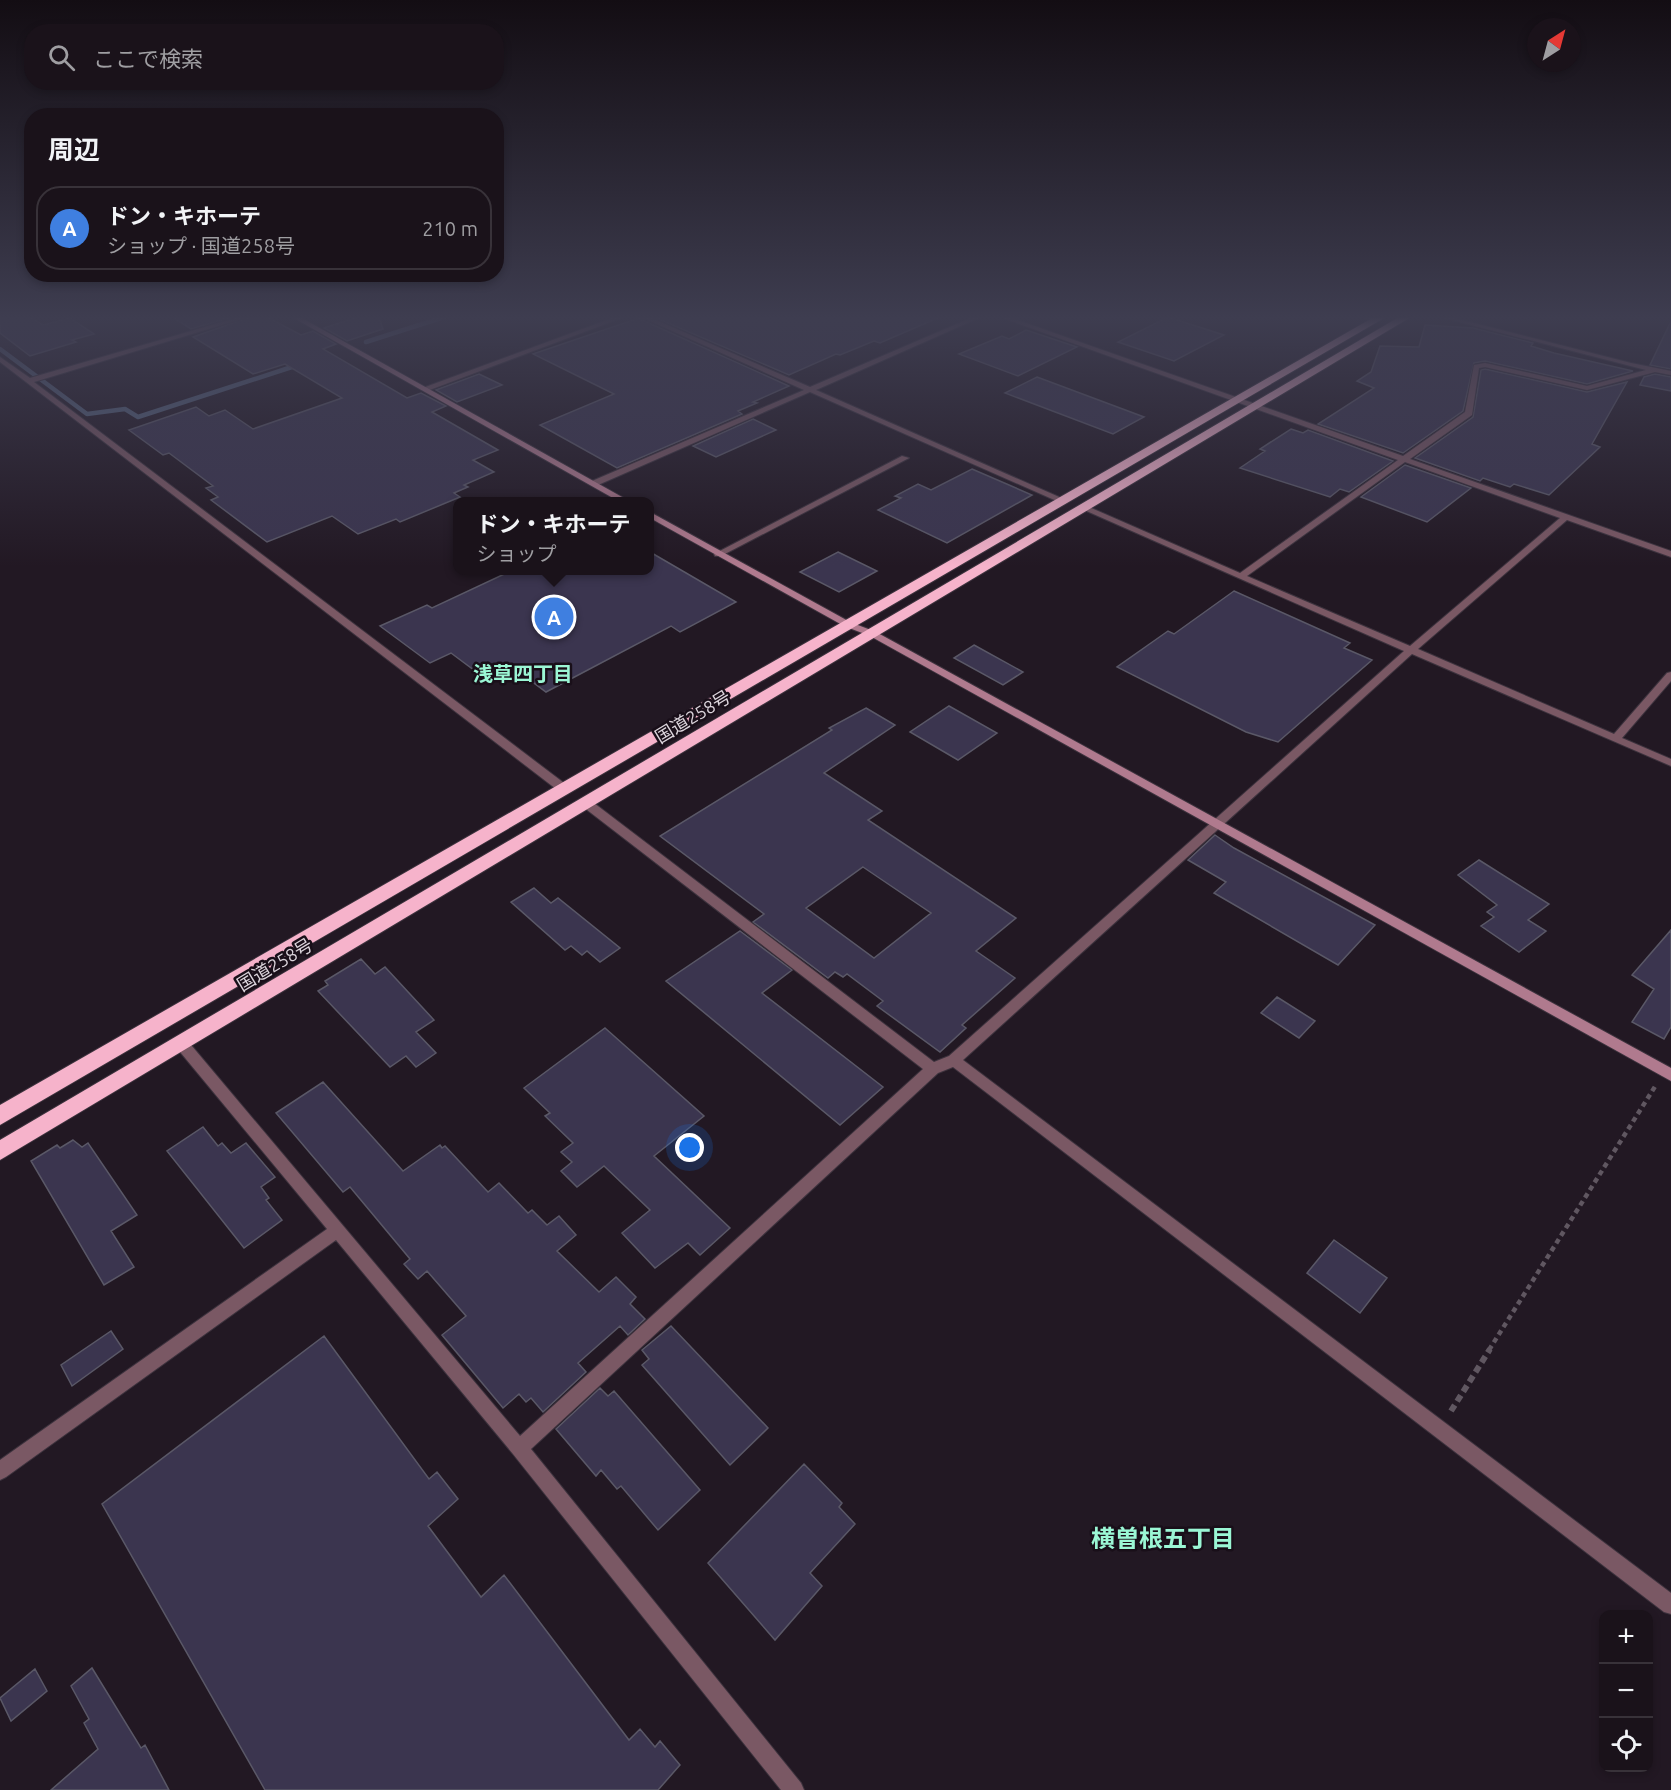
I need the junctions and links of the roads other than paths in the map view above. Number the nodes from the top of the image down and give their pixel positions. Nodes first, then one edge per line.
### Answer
1 (57, 401) edge
2 (445, 401) edge
3 (785, 401) edge
4 (838, 401) edge
5 (1237, 401) edge
6 (1239, 401) edge
7 (1263, 401) edge
8 (1471, 401) edge
9 (1254, 406) junction
10 (905, 458) dead end
11 (1405, 459) junction
12 (595, 483) junction
13 (620, 497) edge
14 (1062, 500) junction
15 (1086, 509) junction
16 (654, 517) edge
17 (1566, 517) junction
18 (718, 554) junction
19 (1671, 554) edge
20 (1241, 576) junction
21 (847, 624) junction
22 (873, 634) junction
23 (1411, 650) junction
24 (1671, 675) edge
25 (1615, 739) junction
26 (1671, 763) edge
27 (564, 789) junction
28 (586, 804) junction
29 (1217, 824) junction
30 (181, 1042) junction
31 (954, 1060) junction
32 (933, 1069) junction
33 (1668, 1073) edge
34 (0, 1116) edge
35 (0, 1150) edge
36 (337, 1230) junction
37 (519, 1448) junction
38 (0, 1472) edge
39 (1671, 1605) edge
40 (794, 1790) edge

1 - 27 street
2 - 12 street
3 - 12 street
4 - 14 street
5 - 14 highway, 国道258号
6 - 9 street
7 - 9 highway, 国道258号
8 - 11 street
9 - 11 street
9 - 15 highway, 国道258号
10 - 18 street
11 - 17 street
11 - 20 street
12 - 13 street
14 - 21 highway, 国道258号
15 - 20 street
15 - 22 highway, 国道258号
16 - 18 street
17 - 19 street
17 - 23 street
18 - 21 street
20 - 23 street
21 - 22 street
21 - 27 highway, 国道258号
22 - 28 highway, 国道258号
22 - 29 street
23 - 25 street
23 - 29 street
24 - 25 street
25 - 26 street
27 - 34 highway, 国道258号
28 - 30 highway, 国道258号
28 - 32 street
29 - 31 street
29 - 33 street
30 - 35 highway, 国道258号
30 - 36 street
31 - 32 street
31 - 39 street
32 - 37 street
36 - 37 street
36 - 38 street
37 - 40 street

